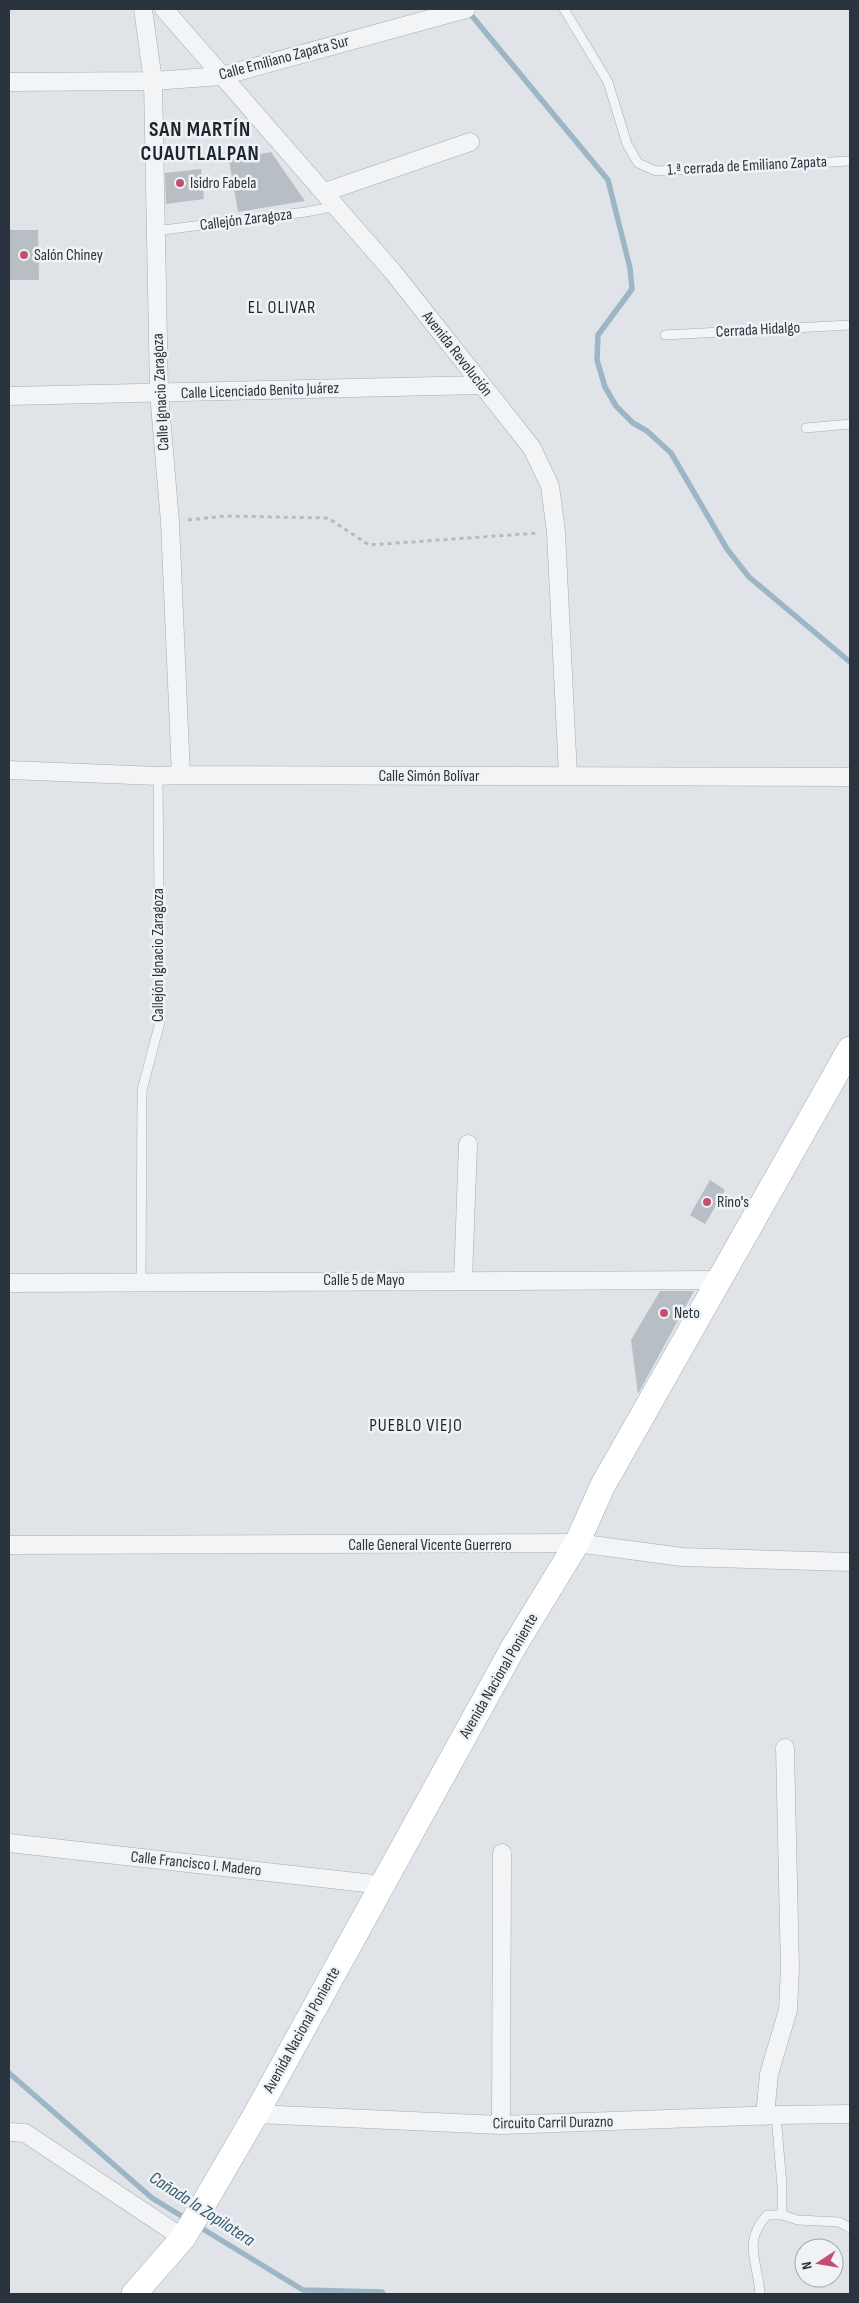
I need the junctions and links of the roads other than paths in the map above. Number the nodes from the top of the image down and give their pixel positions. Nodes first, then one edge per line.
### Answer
1 (143, 9) edge
2 (164, 9) edge
3 (564, 9) edge
4 (462, 10) edge
5 (222, 76) junction
6 (153, 81) junction
7 (9, 82) edge
8 (470, 142) dead end
9 (850, 160) edge
10 (325, 192) junction
11 (337, 206) junction
12 (155, 231) junction
13 (850, 325) edge
14 (665, 336) dead end
15 (481, 385) junction
16 (158, 393) junction
17 (9, 396) edge
18 (850, 424) edge
19 (806, 428) dead end
20 (9, 770) edge
21 (181, 775) junction
22 (568, 775) junction
23 (158, 776) junction
24 (850, 777) edge
25 (850, 1049) edge
26 (468, 1144) dead end
27 (463, 1280) junction
28 (720, 1280) junction
29 (141, 1281) junction
30 (9, 1283) edge
31 (577, 1543) junction
32 (9, 1545) edge
33 (850, 1562) edge
34 (785, 1748) dead end
35 (9, 1843) edge
36 (502, 1853) dead end
37 (383, 1885) junction
38 (256, 2114) junction
39 (850, 2114) edge
40 (770, 2116) junction
41 (9, 2125) edge
42 (501, 2125) junction
43 (17, 2133) edge
44 (782, 2215) junction
45 (850, 2228) edge
46 (183, 2238) junction
47 (134, 2294) edge
48 (760, 2294) edge

1 - 6 street, Calle Ignacio Zaragoza
2 - 5 street, Avenida Revolución
3 - 9 lane, 1.ª cerrada de Emiliano Zapata
4 - 5 street, Calle Emiliano Zapata Sur
5 - 6 street, Calle Emiliano Zapata Sur
5 - 10 street, Avenida Revolución
6 - 7 street, Calle Emiliano Zapata Sur
6 - 12 street, Calle Ignacio Zaragoza
8 - 10 street
10 - 11 street, Avenida Revolución
11 - 12 lane, Callejón Zaragoza
11 - 15 street, Avenida Revolución
12 - 16 street, Calle Ignacio Zaragoza
13 - 14 lane, Cerrada Hidalgo
15 - 16 street, Calle Licenciado Benito Juárez
15 - 22 street, Avenida Revolución
16 - 17 street, Calle Licenciado Benito Juárez
16 - 21 street, Calle Ignacio Zaragoza
18 - 19 lane
20 - 23 street, Calle Simón Bolívar
21 - 22 street, Calle Simón Bolívar
21 - 23 street, Calle Simón Bolívar
22 - 24 street, Calle Simón Bolívar
23 - 29 lane, Callejón Ignacio Zaragoza
25 - 28 street, Avenida Nacional Poniente
26 - 27 street
27 - 28 street, Calle 5 de Mayo
27 - 29 street, Calle 5 de Mayo
28 - 31 street, Avenida Nacional Poniente
29 - 30 street, Calle 5 de Mayo
31 - 32 street, Calle General Vicente Guerrero
31 - 33 street, Calle General Vicente Guerrero
31 - 37 street, Avenida Nacional Poniente
34 - 40 street
35 - 37 street, Calle Francisco I. Madero
36 - 42 street
37 - 38 street, Avenida Nacional Poniente
38 - 42 street, Circuito Carril Durazno
38 - 46 street, Avenida Nacional Poniente
39 - 40 street, Circuito Carril Durazno
40 - 42 street, Circuito Carril Durazno
40 - 44 lane
41 - 43 street
43 - 46 street
44 - 45 lane
44 - 48 lane
46 - 47 street, Avenida Nacional Poniente

